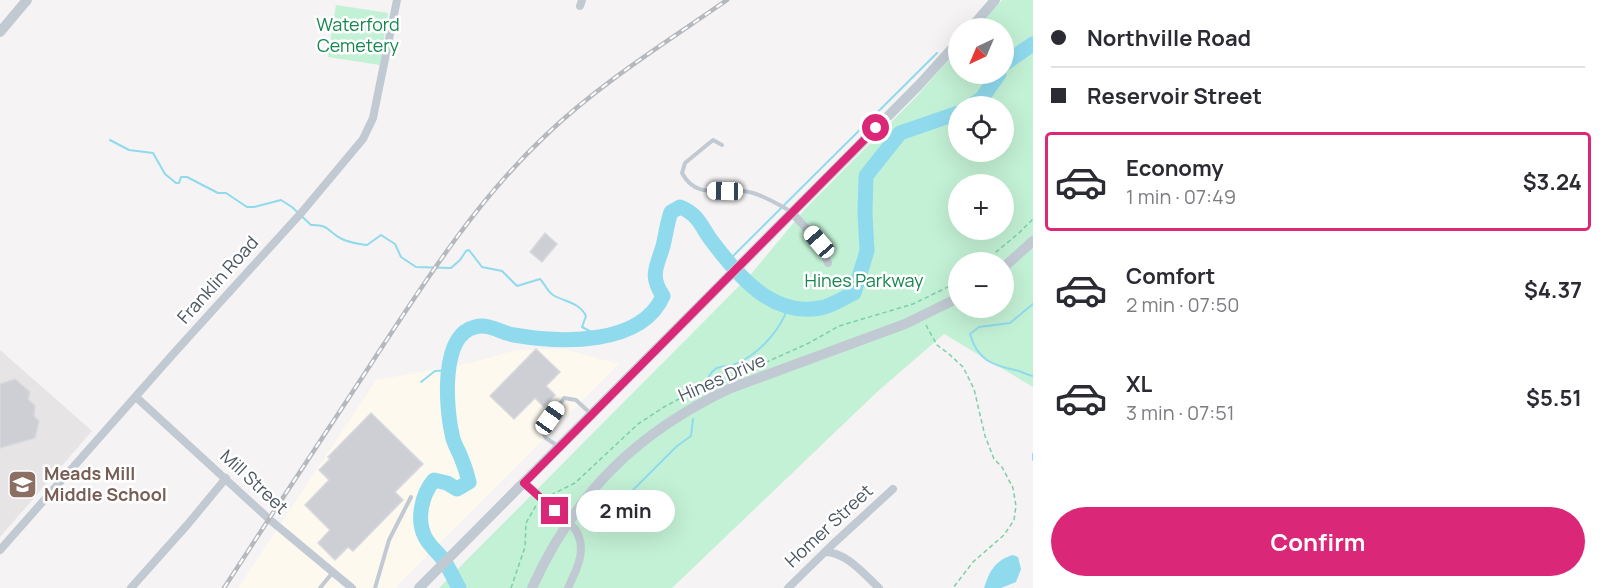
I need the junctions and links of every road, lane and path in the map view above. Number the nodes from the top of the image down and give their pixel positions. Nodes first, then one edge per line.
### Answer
1 (27, 0) edge
2 (397, 0) edge
3 (995, 0) edge
4 (980, 18) edge
5 (0, 32) edge
6 (948, 52) edge
7 (722, 145) dead end
8 (792, 213) junction
9 (1033, 219) edge
10 (1033, 241) edge
11 (996, 252) edge
12 (1014, 258) edge
13 (828, 263) dead end
14 (948, 303) edge
15 (922, 317) junction
16 (136, 397) junction
17 (591, 415) junction
18 (559, 447) junction
19 (226, 478) junction
20 (524, 483) junction
21 (893, 489) dead end
22 (411, 497) dead end
23 (567, 522) junction
24 (0, 550) edge
25 (825, 552) junction
26 (333, 572) junction
27 (131, 588) edge
28 (320, 588) edge
29 (352, 588) edge
30 (375, 588) edge
31 (419, 588) edge
32 (532, 588) edge
33 (568, 588) edge
34 (788, 588) edge
35 (879, 588) edge
36 (953, 588) edge

1 - 5 street
2 - 16 street, Franklin Road
3 - 4 street
6 - 8 street
7 - 8 lane
8 - 13 street
8 - 17 street
9 - 11 path
10 - 12 street
14 - 15 street, Hines Drive
15 - 23 street, Hines Drive
15 - 36 path
16 - 19 street, Mill Street
16 - 24 street, Franklin Road
17 - 18 street
17 - 18 lane
18 - 20 street
19 - 26 street, Mill Street
19 - 27 street
20 - 23 street
20 - 31 street
21 - 25 street, Homer Street
22 - 30 lane
23 - 32 street, Hines Drive
23 - 33 street
25 - 34 street, Homer Street
25 - 35 street
26 - 28 lane
26 - 29 street, Mill Street

